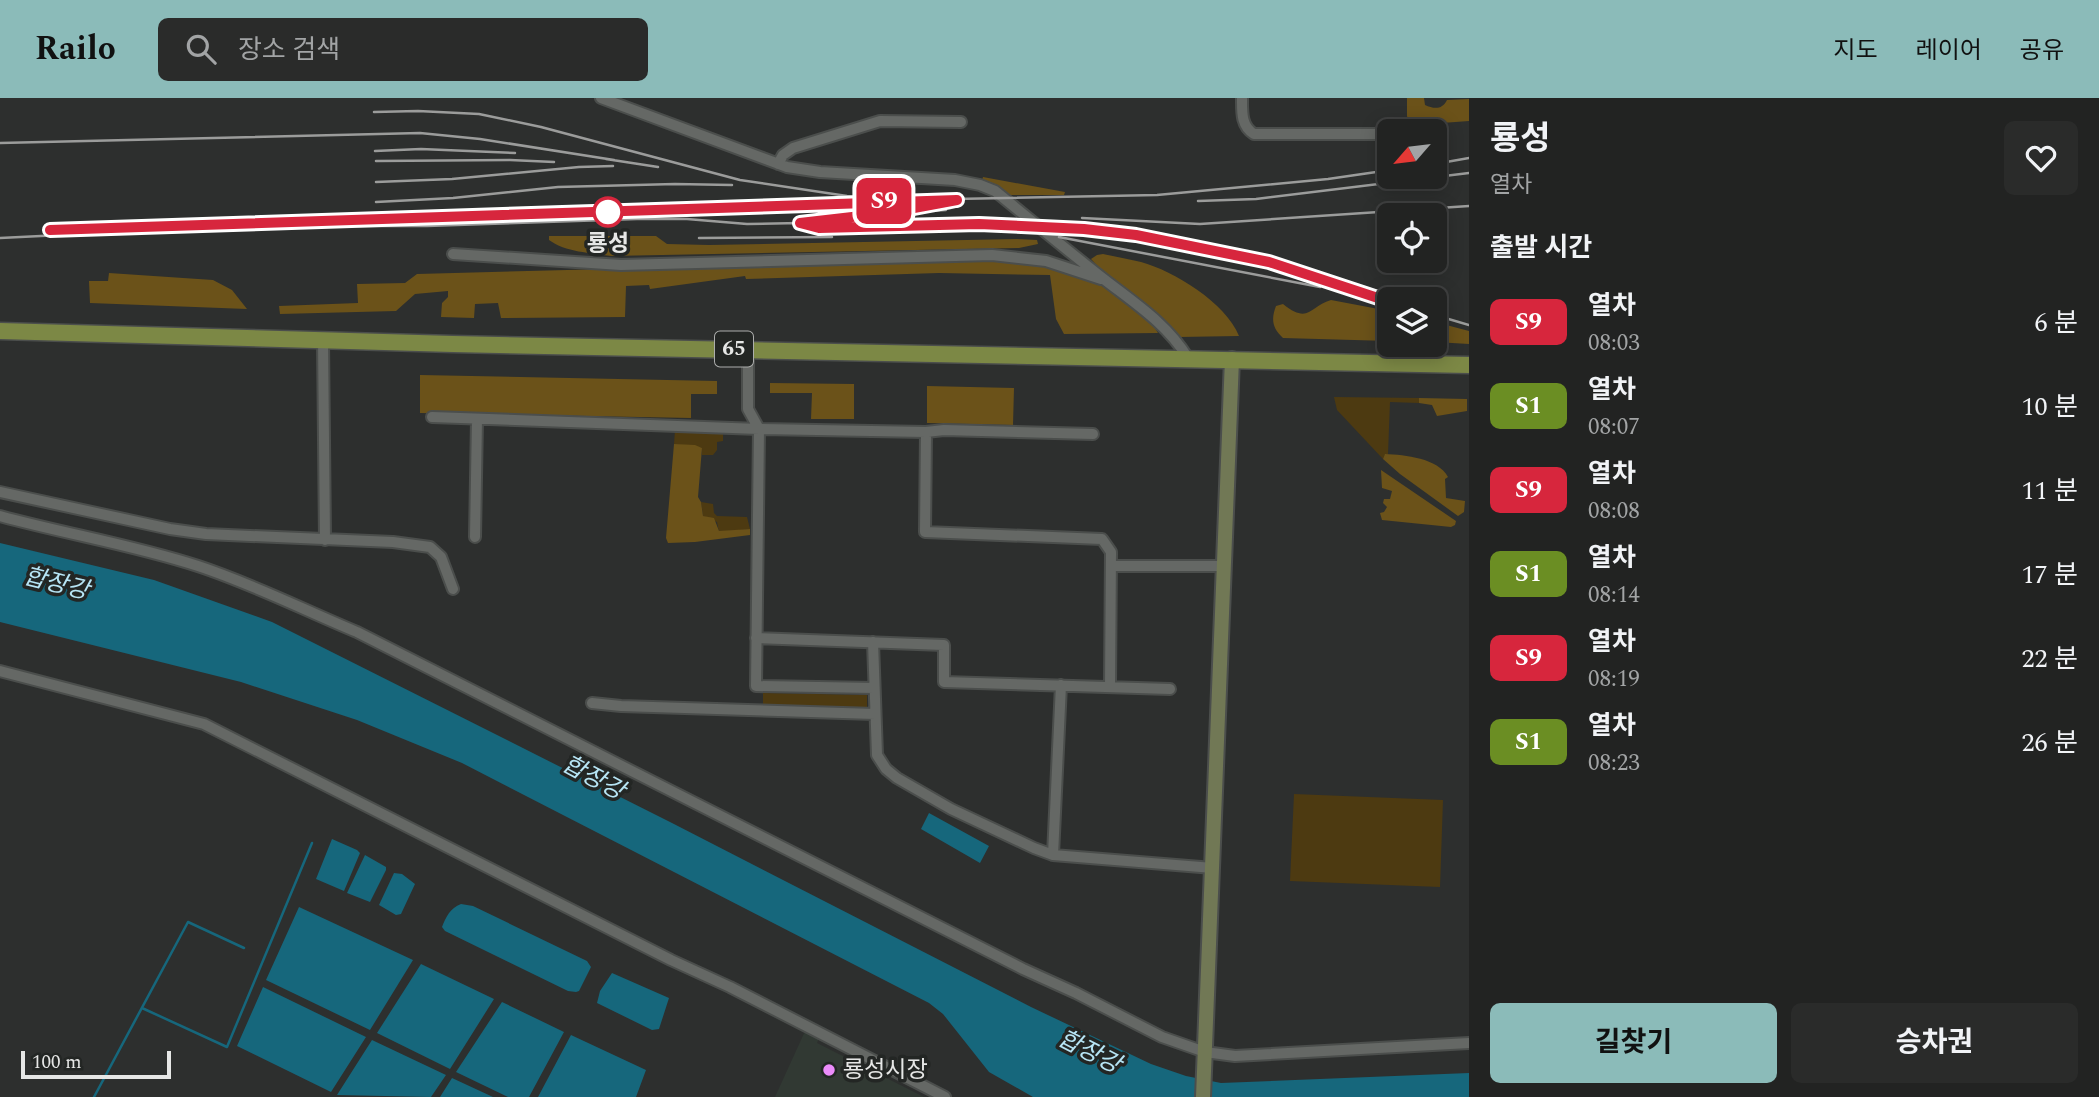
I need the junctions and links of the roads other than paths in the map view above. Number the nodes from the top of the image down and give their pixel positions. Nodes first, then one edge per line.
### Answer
1 (601, 98) edge
2 (1241, 98) edge
3 (961, 122) dead end
4 (1377, 134) edge
5 (778, 164) junction
6 (453, 254) dead end
7 (1105, 280) junction
8 (0, 331) edge
9 (323, 340) junction
10 (748, 350) junction
11 (1188, 358) junction
12 (1233, 359) junction
13 (1469, 365) edge
14 (432, 417) dead end
15 (477, 419) junction
16 (759, 429) junction
17 (926, 432) junction
18 (1093, 434) dead end
19 (0, 492) edge
20 (0, 516) edge
21 (475, 537) dead end
22 (325, 540) junction
23 (1111, 566) junction
24 (1224, 566) junction
25 (453, 589) dead end
26 (756, 638) junction
27 (873, 642) junction
28 (0, 671) edge
29 (1061, 685) junction
30 (756, 686) junction
31 (1110, 686) junction
32 (874, 688) junction
33 (1170, 689) dead end
34 (592, 703) dead end
35 (755, 709) junction
36 (875, 714) junction
37 (1053, 855) junction
38 (1213, 868) junction
39 (1469, 1043) edge
40 (1205, 1058) junction
41 (945, 1097) edge
42 (1203, 1097) edge

1 - 5 street
2 - 4 street
3 - 5 street
5 - 7 street
6 - 7 street
7 - 11 street
8 - 9 main road, 65
9 - 10 main road, 65
9 - 22 street
10 - 11 main road, 65
10 - 16 street
11 - 12 main road, 65
12 - 13 main road, 65
12 - 24 street
14 - 15 street
15 - 16 street
15 - 21 street
16 - 17 street
16 - 26 street
17 - 18 street
17 - 23 street
19 - 22 street
20 - 40 street
22 - 25 street
23 - 24 street
23 - 31 street
24 - 38 street
26 - 27 street
26 - 30 street
27 - 29 street
27 - 32 street
28 - 41 street
29 - 31 street
29 - 37 street
30 - 32 street
30 - 35 street
31 - 33 street
32 - 36 street
34 - 35 street
35 - 36 street
36 - 37 street
37 - 38 street
38 - 40 street
39 - 40 street
40 - 42 street

